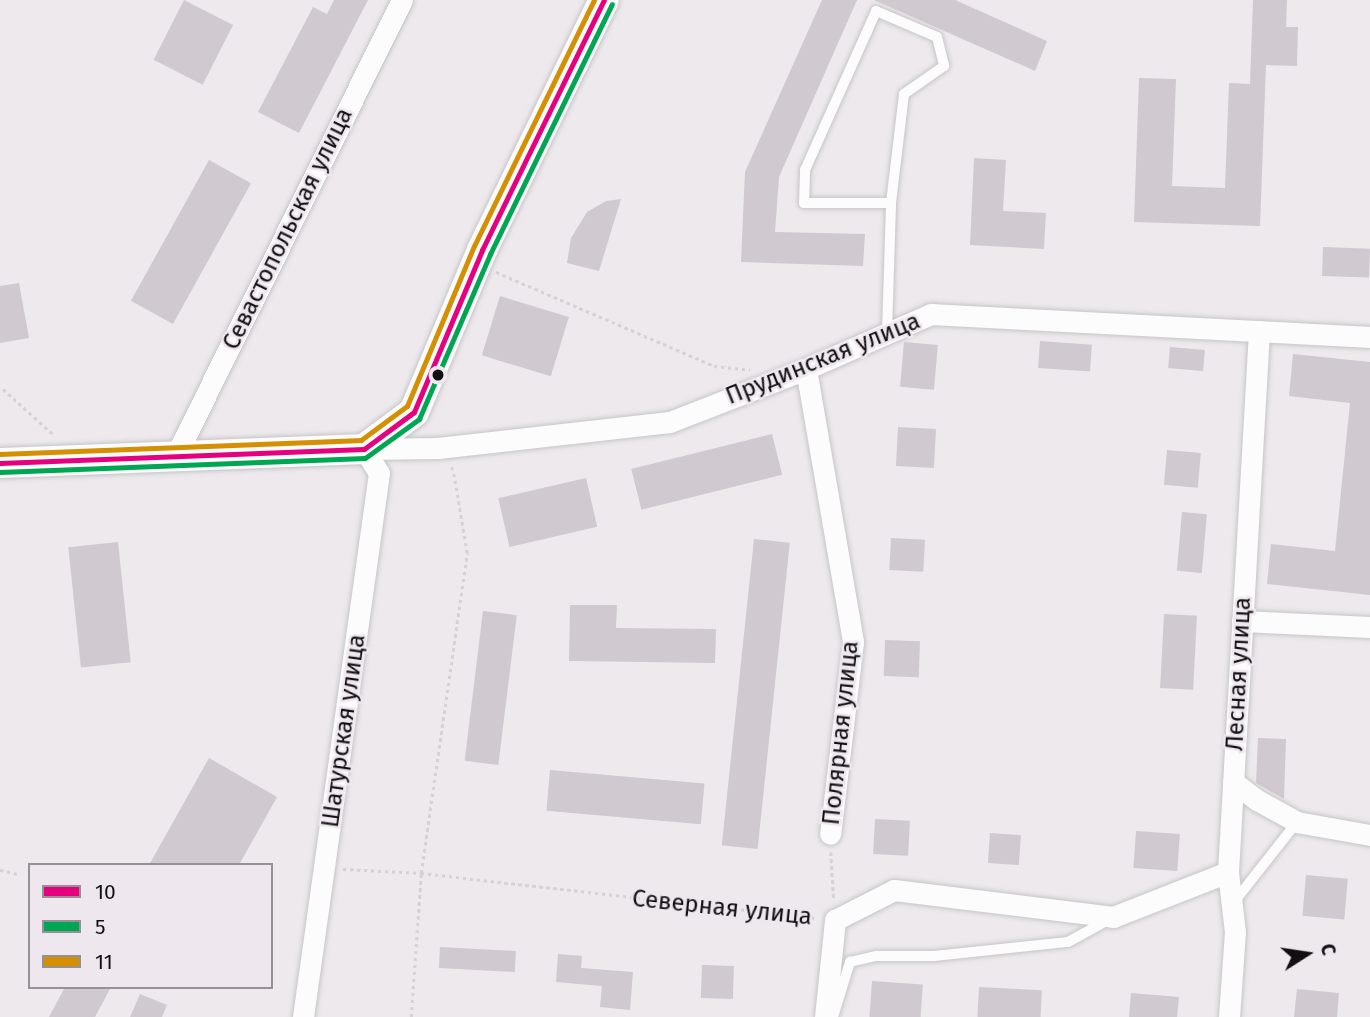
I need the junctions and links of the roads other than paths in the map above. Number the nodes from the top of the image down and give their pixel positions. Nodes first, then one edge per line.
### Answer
1 (402, 0) edge
2 (604, 0) edge
3 (891, 203) junction
4 (1259, 331) junction
5 (887, 332) junction
6 (1370, 337) edge
7 (806, 369) junction
8 (364, 449) junction
9 (175, 457) junction
10 (0, 463) edge
11 (1242, 621) junction
12 (1370, 627) edge
13 (1233, 782) junction
14 (1297, 822) junction
15 (830, 834) road end
16 (1370, 835) edge
17 (1228, 872) junction
18 (1232, 904) junction
19 (1113, 917) junction
20 (303, 1017) edge
21 (825, 1017) edge
22 (833, 1017) edge
23 (1229, 1017) edge

1 - 9 street, Севастопольская улица
2 - 8 street
3 - 3 lane
3 - 5 lane
4 - 5 street, Прудинская улица
4 - 6 street, Прудинская улица
4 - 11 street, Лесная улица
5 - 7 street, Прудинская улица
7 - 8 street, Прудинская улица
7 - 15 street, Полярная улица
8 - 9 street
8 - 20 street, Шатурская улица
9 - 10 street
11 - 12 street
11 - 13 street, Лесная улица
13 - 14 street
13 - 17 street, Лесная улица
14 - 16 street
14 - 18 lane
17 - 18 street, Лесная улица
17 - 19 street, Северная улица
18 - 23 street, Лесная улица
19 - 21 street, Северная улица
19 - 22 lane

